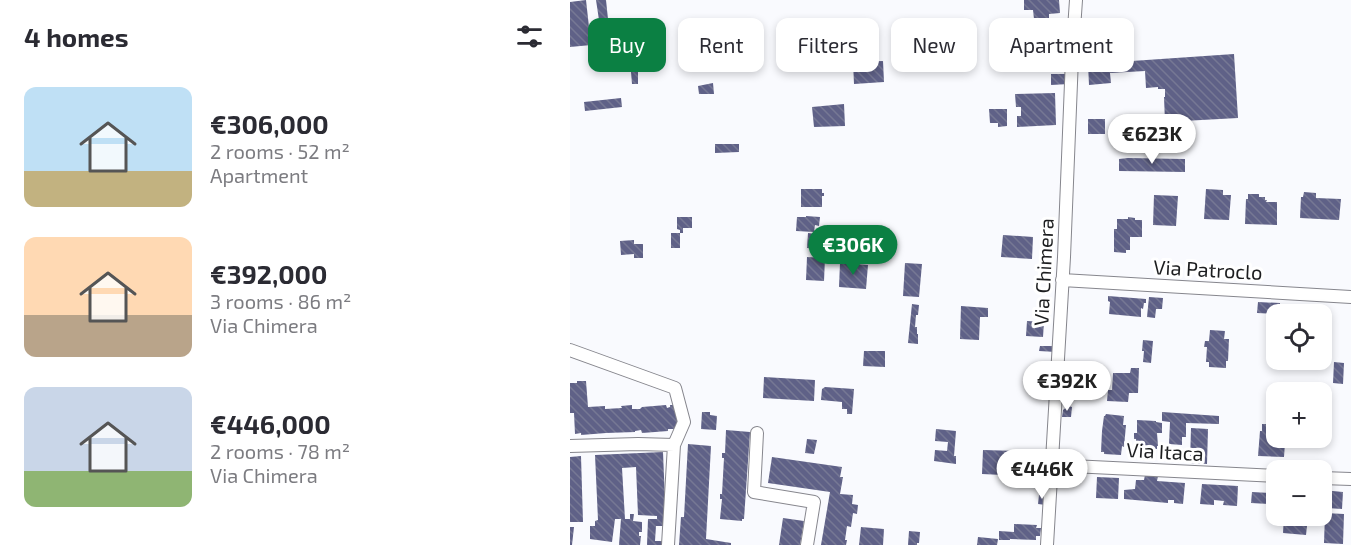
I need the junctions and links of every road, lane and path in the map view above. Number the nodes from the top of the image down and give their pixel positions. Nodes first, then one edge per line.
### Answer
1 (1076, 0) edge
2 (1062, 280) junction
3 (1351, 297) edge
4 (570, 350) edge
5 (758, 433) dead end
6 (674, 445) junction
7 (570, 446) edge
8 (1052, 465) junction
9 (1266, 476) edge
10 (1332, 478) edge
11 (1351, 479) edge
12 (668, 545) edge
13 (807, 545) edge
14 (1047, 545) edge

1 - 2 street, Via Chimera
2 - 3 street, Via Patroclo
2 - 8 street, Via Chimera
4 - 6 street
5 - 13 street
6 - 7 street
6 - 12 street
8 - 9 street, Via Itaca
8 - 14 street, Via Chimera
10 - 11 street

